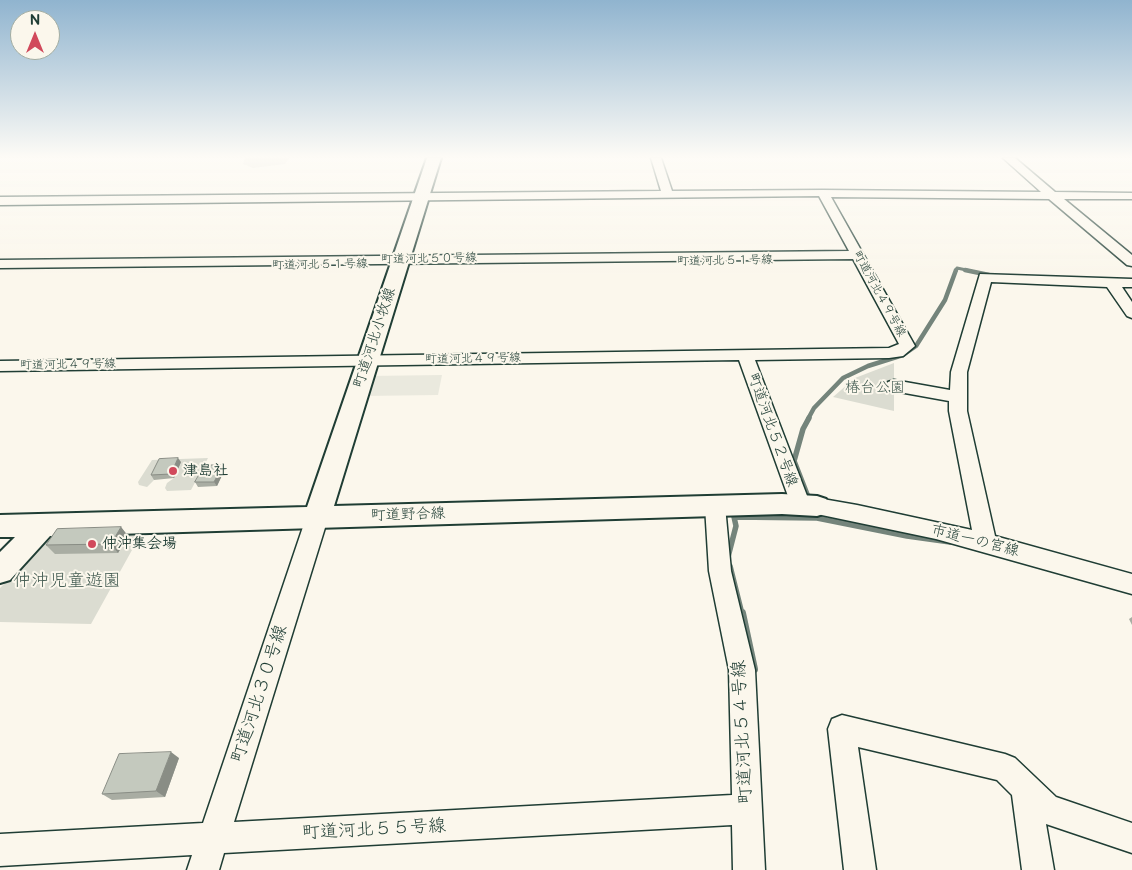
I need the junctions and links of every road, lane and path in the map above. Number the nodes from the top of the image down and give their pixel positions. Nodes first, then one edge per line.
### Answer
1 (253, 199) edge
2 (421, 199) edge
3 (826, 199) edge
4 (1057, 199) edge
5 (0, 201) edge
6 (812, 255) joint
7 (857, 255) junction
8 (400, 262) junction
9 (1132, 262) edge
10 (0, 264) edge
11 (0, 268) edge
12 (1111, 282) junction
13 (1132, 283) edge
14 (1132, 312) edge
15 (745, 355) junction
16 (368, 361) junction
17 (0, 366) edge
18 (894, 386) dead end
19 (958, 397) junction
20 (808, 505) junction
21 (715, 506) junction
22 (317, 518) junction
23 (43, 525) junction
24 (0, 526) edge
25 (985, 543) junction
26 (0, 571) edge
27 (1132, 584) edge
28 (1026, 789) junction
29 (747, 809) junction
30 (213, 838) junction
31 (1132, 838) edge
32 (0, 850) edge
33 (203, 870) edge
34 (749, 870) edge
35 (860, 870) edge
36 (1038, 870) edge

1 - 5 street
2 - 8 street, 町道河北小牧線
3 - 7 street, 町道河北４９号線
4 - 9 street
6 - 7 street
6 - 8 street, 町道河北５１号線
7 - 15 street, 町道河北４９号線
8 - 10 street, 町道河北５０号線
8 - 11 street, 町道河北５１号線
8 - 16 street, 町道河北小牧線
12 - 13 street
12 - 14 street
12 - 19 street
15 - 16 street, 町道河北４９号線
15 - 20 street, 町道河北５２号線
16 - 17 street, 町道河北４９号線
16 - 22 street, 町道河北小牧線
18 - 19 street
19 - 25 street
20 - 21 street, 町道野合線
20 - 25 street, 市道一の宮線
21 - 22 street, 町道野合線
21 - 29 street, 町道河北５４号線
22 - 23 street, 町道野合線
22 - 30 street, 町道河北３０号線
23 - 24 street, 町道野合線
23 - 26 street
25 - 27 street, 市道一の宮線
28 - 31 street
28 - 35 street
28 - 36 street
29 - 30 street, 町道河北５５号線
29 - 34 street, 町道河北５４号線
30 - 32 street, 町道河北５５号線
30 - 33 street, 町道河北３０号線

